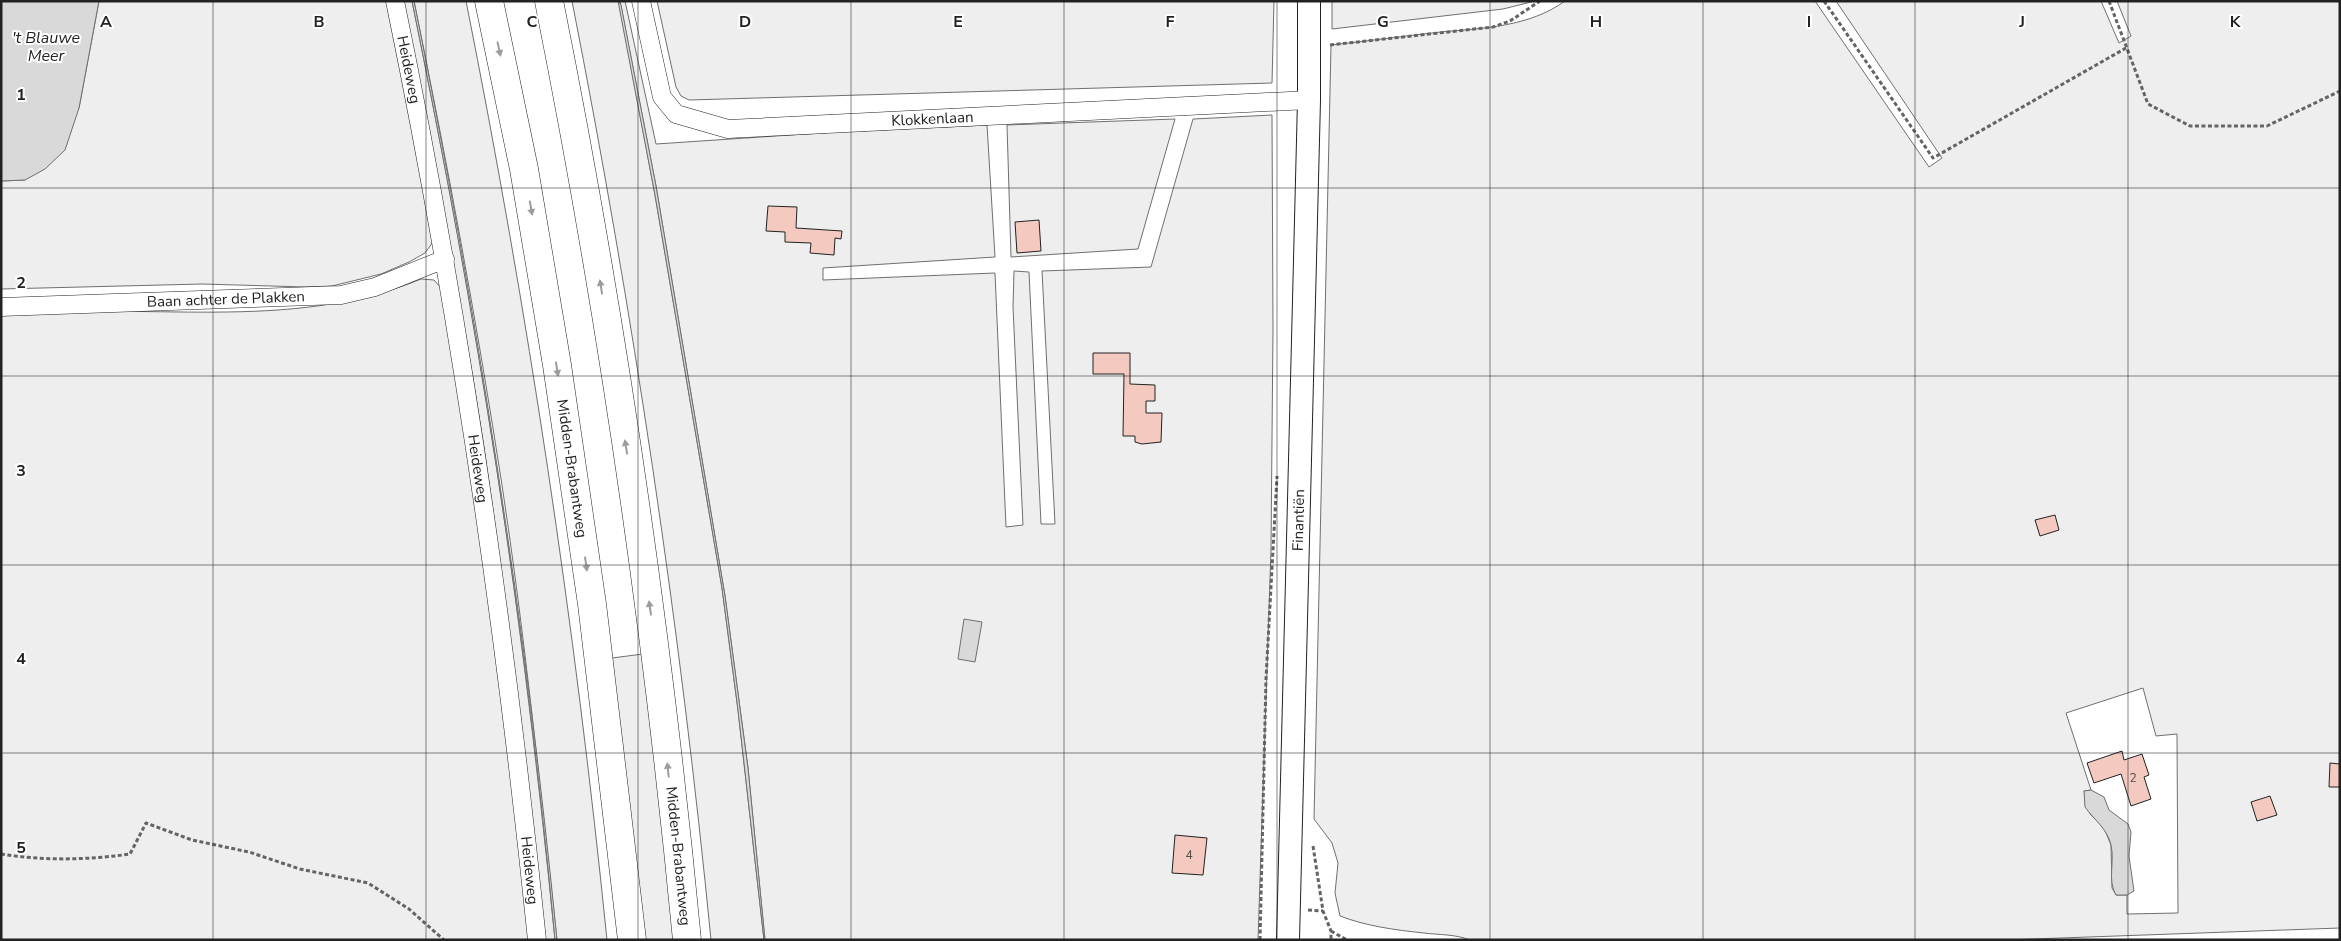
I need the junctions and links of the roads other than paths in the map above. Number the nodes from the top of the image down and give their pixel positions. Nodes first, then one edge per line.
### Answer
1 (395, 1) edge
2 (489, 1) edge
3 (549, 1) edge
4 (641, 1) edge
5 (1309, 1) edge
6 (1309, 100) junction
7 (445, 259) junction
8 (1, 307) edge
9 (537, 940) edge
10 (632, 940) edge
11 (687, 940) edge
12 (1288, 940) edge

1 - 7 street, Heideweg
2 -> 10 highway, Midden-Brabantweg
11 -> 3 highway, Midden-Brabantweg
4 - 6 street, Klokkenlaan
5 - 6 street, Finantiën
6 - 12 street, Finantiën
7 - 8 street, Baan achter de Plakken
7 - 9 street, Heideweg

